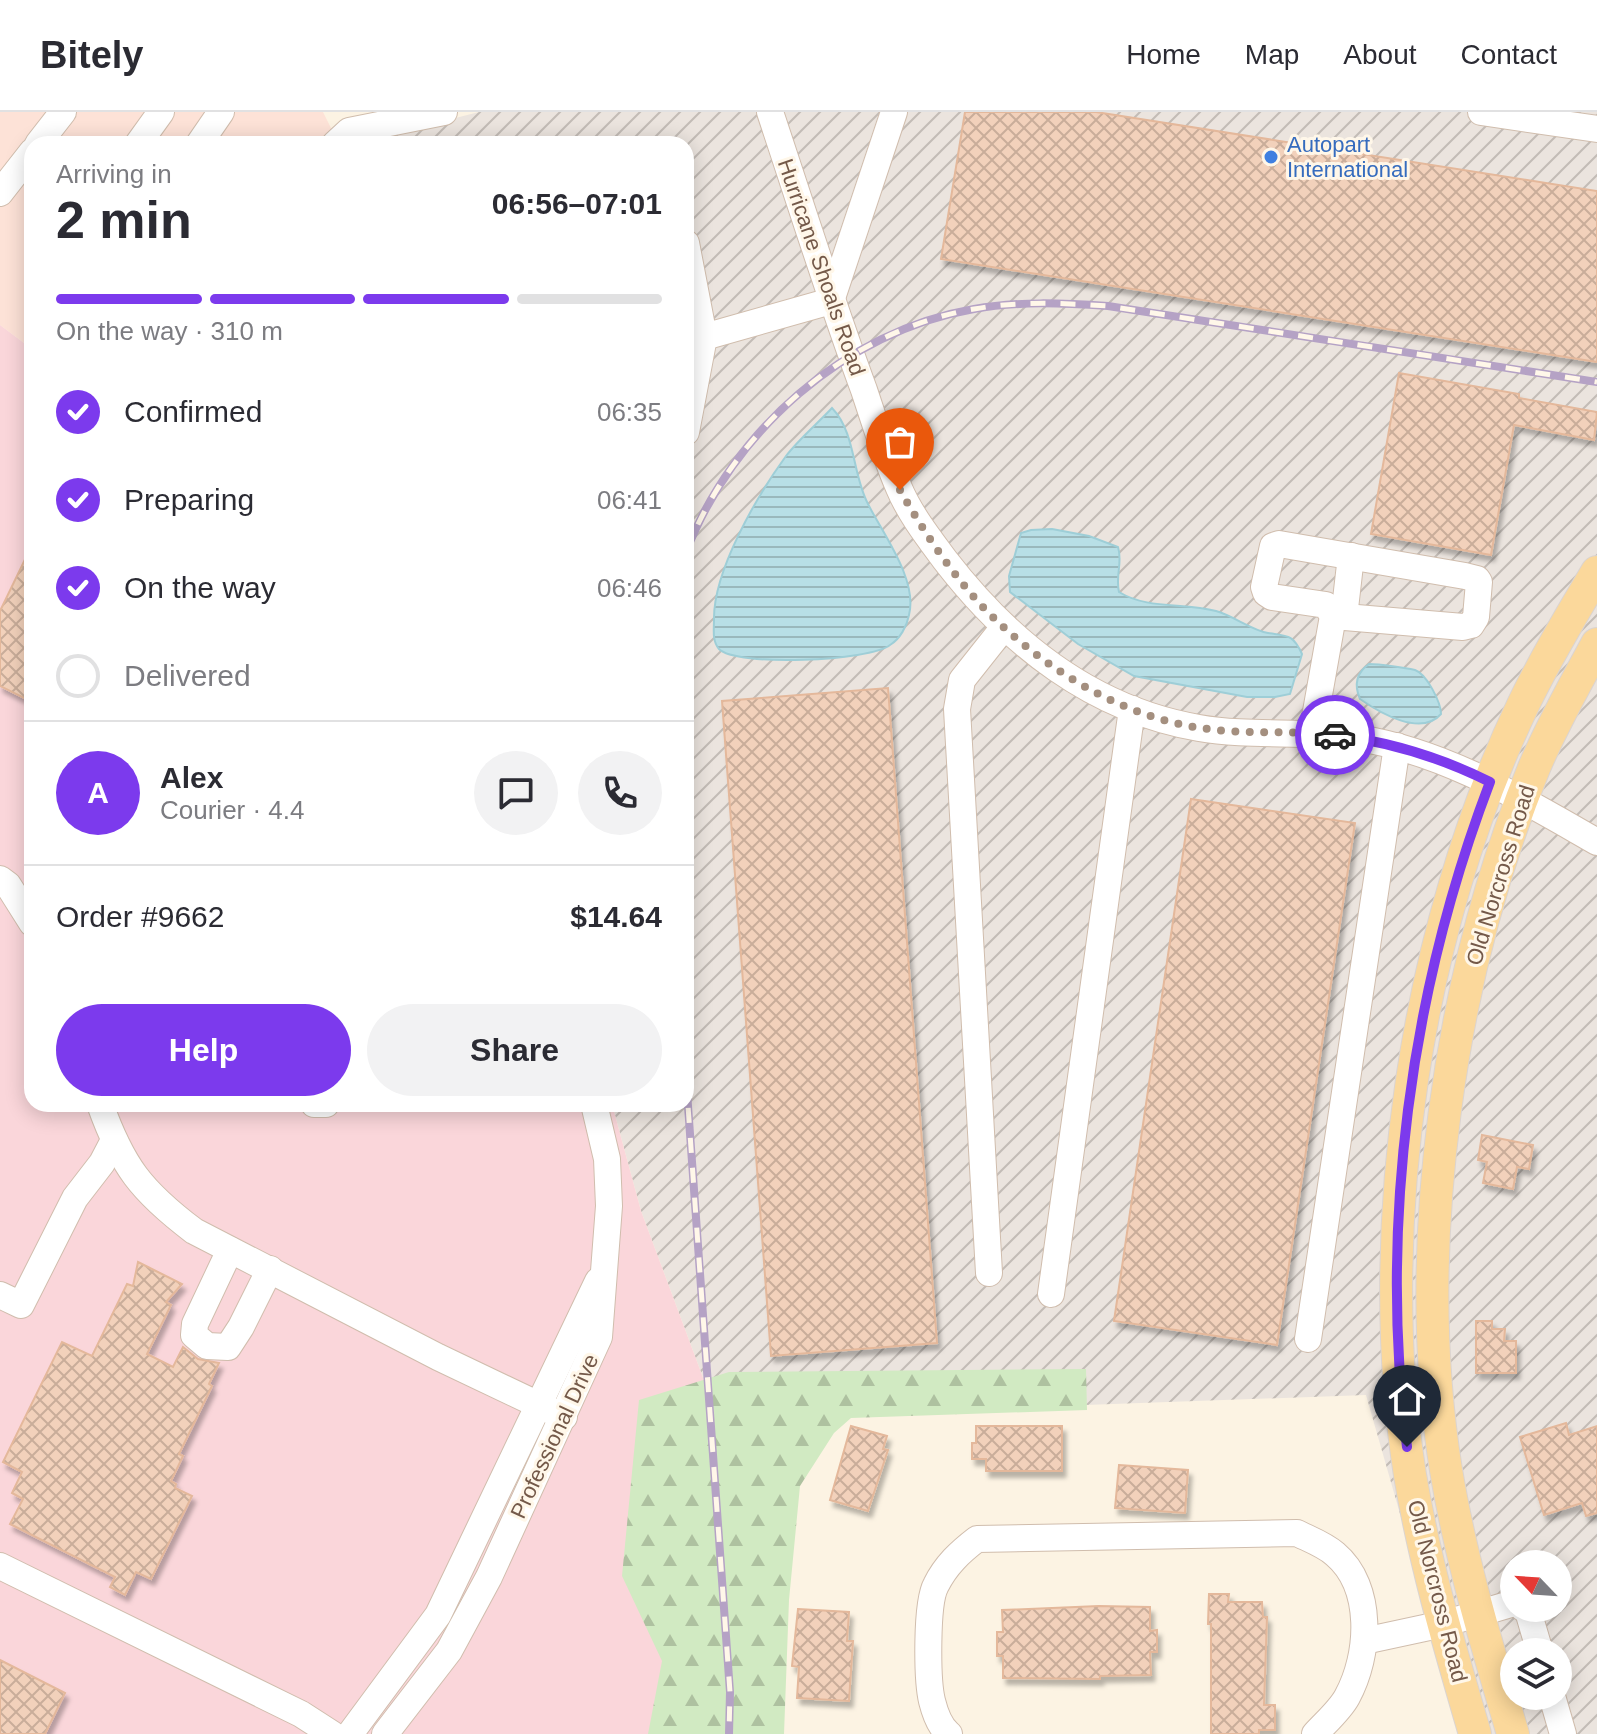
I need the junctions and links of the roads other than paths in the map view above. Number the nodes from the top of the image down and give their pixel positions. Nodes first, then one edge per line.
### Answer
1 (63, 112) edge
2 (161, 112) edge
3 (221, 112) edge
4 (441, 112) edge
5 (770, 112) edge
6 (894, 112) edge
7 (1481, 112) edge
8 (1597, 129) edge
9 (343, 133) edge
10 (44, 136) edge
11 (144, 136) edge
12 (204, 136) edge
13 (24, 161) edge
14 (3, 184) edge
15 (694, 285) edge
16 (831, 301) junction
17 (704, 337) junction
18 (694, 390) edge
19 (1351, 556) junction
20 (1597, 572) edge
21 (1338, 616) junction
22 (1004, 627) junction
23 (1597, 644) edge
24 (1132, 709) junction
25 (1312, 734) junction
26 (1397, 746) junction
27 (1490, 782) junction
28 (1522, 799) junction
29 (1597, 842) edge
30 (0, 879) edge
31 (24, 910) edge
32 (103, 1112) edge
33 (596, 1112) edge
34 (113, 1142) junction
35 (230, 1250) junction
36 (605, 1267) junction
37 (270, 1269) junction
38 (989, 1273) dead end
39 (1051, 1294) dead end
40 (0, 1295) edge
41 (1308, 1339) dead end
42 (539, 1403) junction
43 (564, 1417) junction
44 (0, 1566) edge
45 (1500, 1606) edge
46 (1476, 1612) junction
47 (1443, 1624) junction
48 (1364, 1641) junction
49 (1556, 1710) edge
50 (332, 1734) edge
51 (350, 1734) edge
52 (385, 1734) edge
53 (949, 1734) edge
54 (1315, 1734) edge
55 (1475, 1734) edge
56 (1513, 1734) edge
57 (1563, 1734) edge

1 - 10 street
2 - 11 street
3 - 12 street
4 - 9 street
5 - 16 street, Hurricane Shoals Road
6 - 16 street
7 - 8 street
13 - 14 street
15 - 17 street
16 - 17 street
16 - 22 street, Hurricane Shoals Road
17 - 18 street
19 - 21 street
19 - 21 street
19 - 21 street
20 - 27 main road, Old Norcross Road
21 - 25 street
22 - 24 street, Hurricane Shoals Road
22 - 38 street
23 - 28 main road, Old Norcross Road
24 - 25 street, Hurricane Shoals Road
24 - 39 street
25 - 26 street, Hurricane Shoals Road
26 - 27 street, Hurricane Shoals Road
26 - 41 street
27 - 28 street, Hurricane Shoals Road
27 - 47 main road, Old Norcross Road
28 - 29 street, Hurricane Shoals Road
28 - 46 main road, Old Norcross Road
30 - 31 street
32 - 34 street
33 - 36 street, Professional Drive
34 - 35 street
34 - 40 street
35 - 37 street
35 - 37 street
36 - 42 street
36 - 43 street, Professional Drive
37 - 42 street
42 - 43 street
42 - 51 street
43 - 52 street, Professional Drive
44 - 50 street
45 - 46 street
46 - 47 street
46 - 56 main road, Old Norcross Road
47 - 48 street
47 - 55 main road, Old Norcross Road
48 - 53 street
48 - 54 street
49 - 57 street

